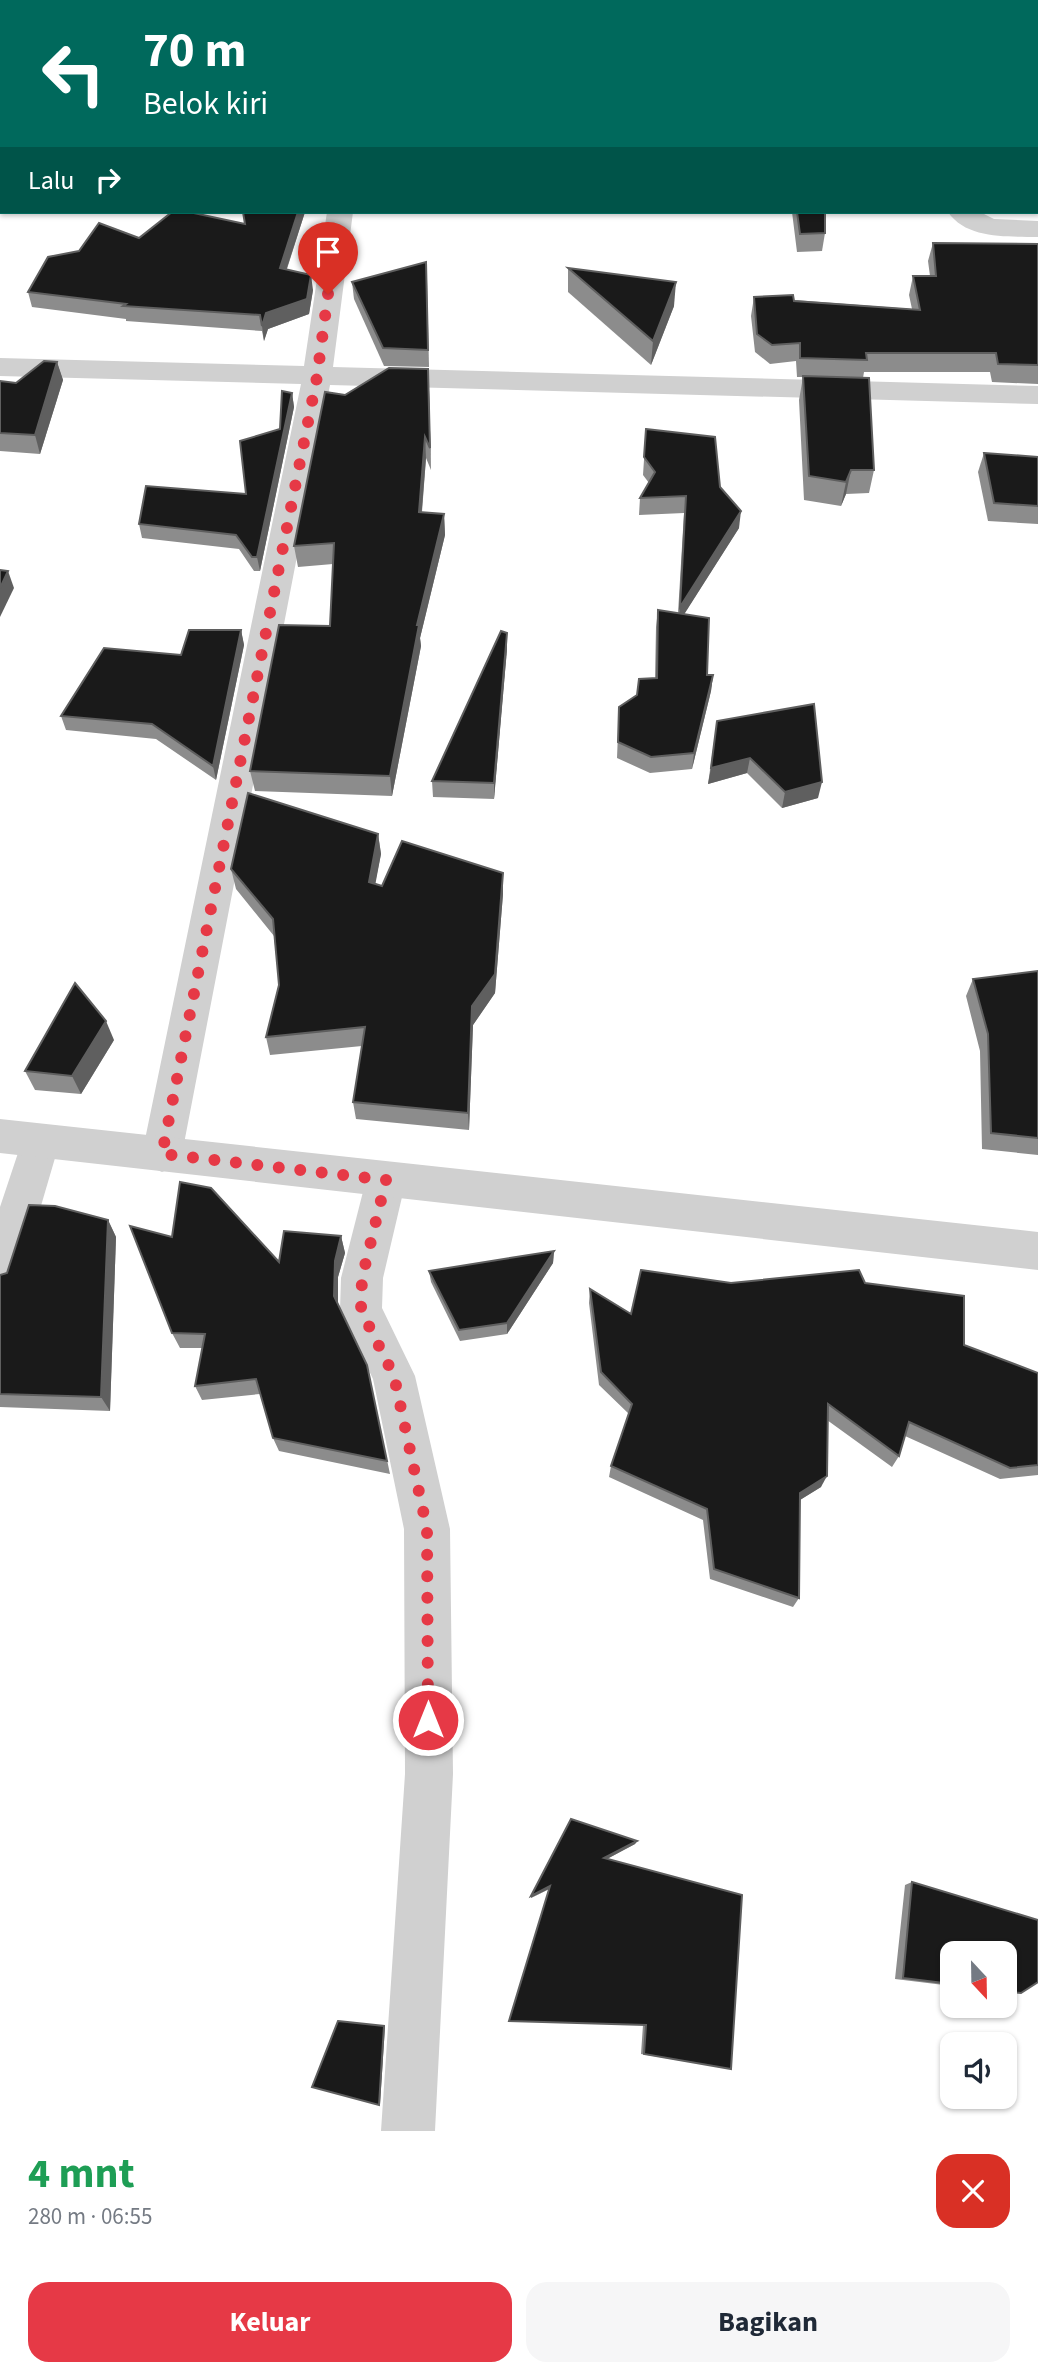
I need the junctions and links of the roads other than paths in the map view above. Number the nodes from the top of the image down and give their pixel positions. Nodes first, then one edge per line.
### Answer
1 (340, 214) edge
2 (965, 214) edge
3 (1038, 229) edge
4 (0, 367) edge
5 (317, 377) junction
6 (1038, 395) edge
7 (0, 1136) edge
8 (40, 1141) junction
9 (162, 1154) junction
10 (386, 1180) junction
11 (1038, 1251) edge
12 (0, 1274) edge
13 (408, 2131) edge

1 - 5 street
2 - 3 street
4 - 5 street
5 - 6 street
5 - 9 street
7 - 8 street
8 - 9 street
8 - 12 street
9 - 10 street
10 - 11 street
10 - 13 street

